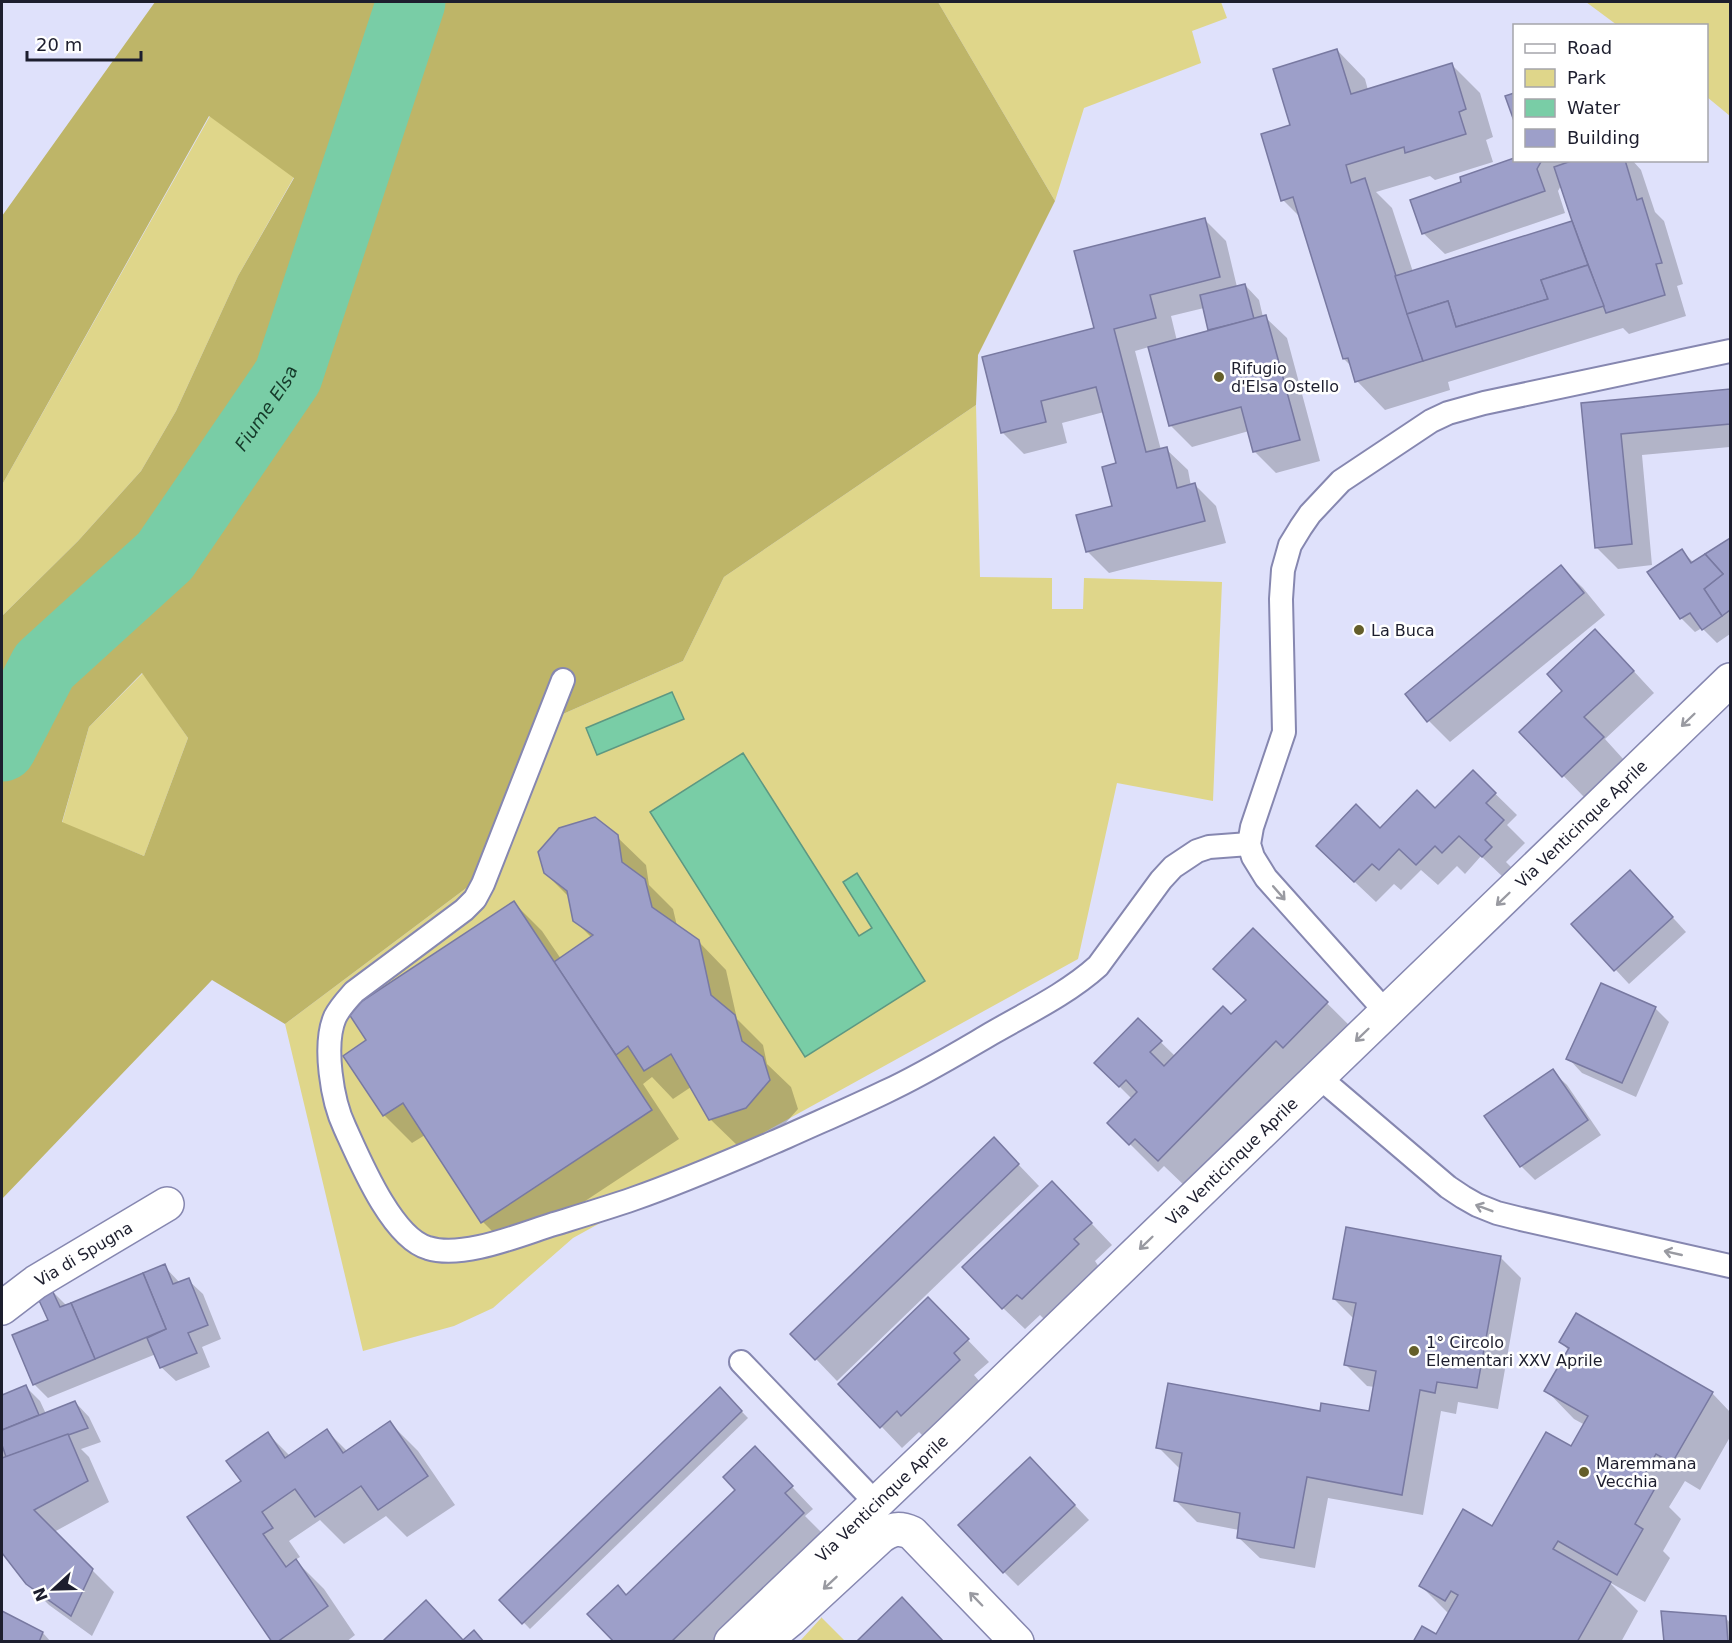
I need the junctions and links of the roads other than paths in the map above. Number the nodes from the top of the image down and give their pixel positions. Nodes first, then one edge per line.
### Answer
1 (1722, 353) edge
2 (563, 680) dead end
3 (1731, 680) edge
4 (1250, 844) junction
5 (1386, 1012) junction
6 (1319, 1077) junction
7 (167, 1204) dead end
8 (1731, 1266) edge
9 (2, 1308) edge
10 (741, 1362) dead end
11 (876, 1503) junction
12 (731, 1641) edge
13 (764, 1641) edge
14 (1017, 1641) edge

1 - 4 lane
2 - 4 lane
3 -> 5 main road, Via Venticinque Aprile
4 -> 5 lane
5 -> 6 main road, Via Venticinque Aprile
8 -> 6 lane
6 -> 11 main road, Via Venticinque Aprile
7 - 9 main road, Via di Spugna
10 - 11 lane
11 - 12 main road, Via Venticinque Aprile
14 -> 13 main road

